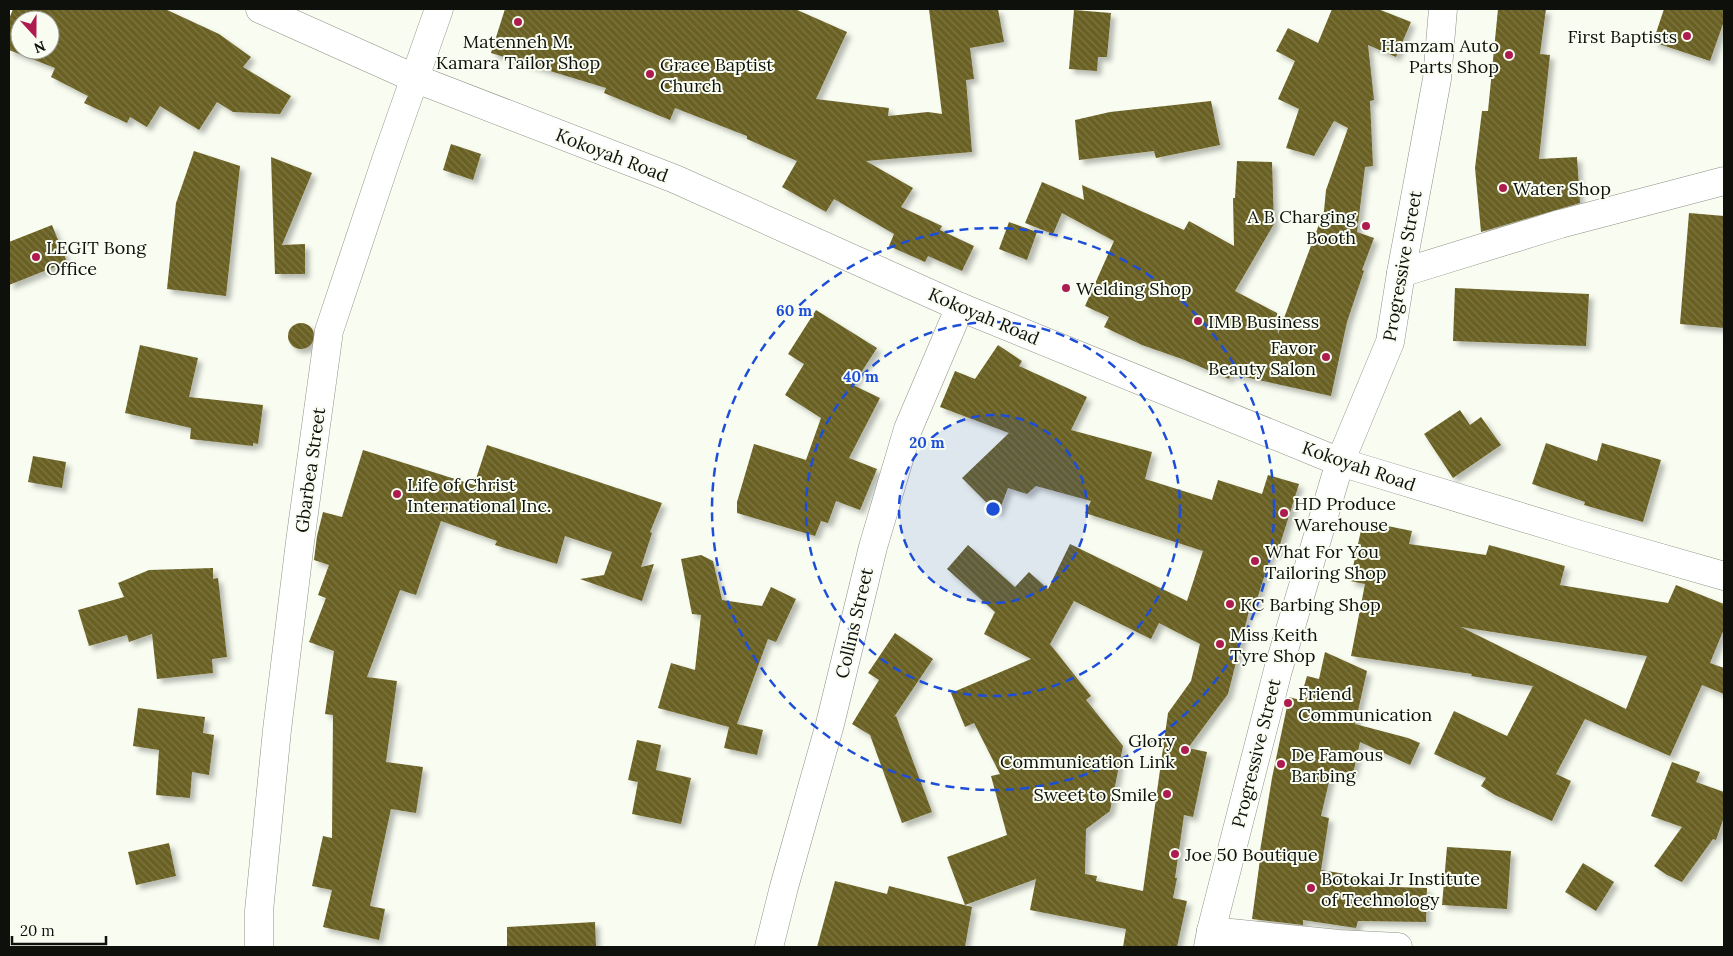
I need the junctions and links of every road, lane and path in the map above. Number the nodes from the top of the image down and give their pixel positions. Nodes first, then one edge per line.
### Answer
1 (260, 9) edge
2 (439, 9) edge
3 (1443, 9) edge
4 (414, 78) junction
5 (1724, 181) edge
6 (1400, 273) junction
7 (960, 306) junction
8 (1340, 462) junction
9 (1724, 576) edge
10 (1209, 939) edge
11 (259, 947) edge
12 (770, 947) edge
13 (1398, 947) edge

1 - 4 street, Kokoyah Road
2 - 4 street, Gbarbea Street
3 - 6 street, Progressive Street
4 - 7 street, Kokoyah Road
4 - 11 street, Gbarbea Street
5 - 6 street
6 - 8 street, Progressive Street
7 - 8 street, Kokoyah Road
7 - 12 street, Collins Street
8 - 9 street, Kokoyah Road
8 - 10 street, Progressive Street
10 - 13 street

